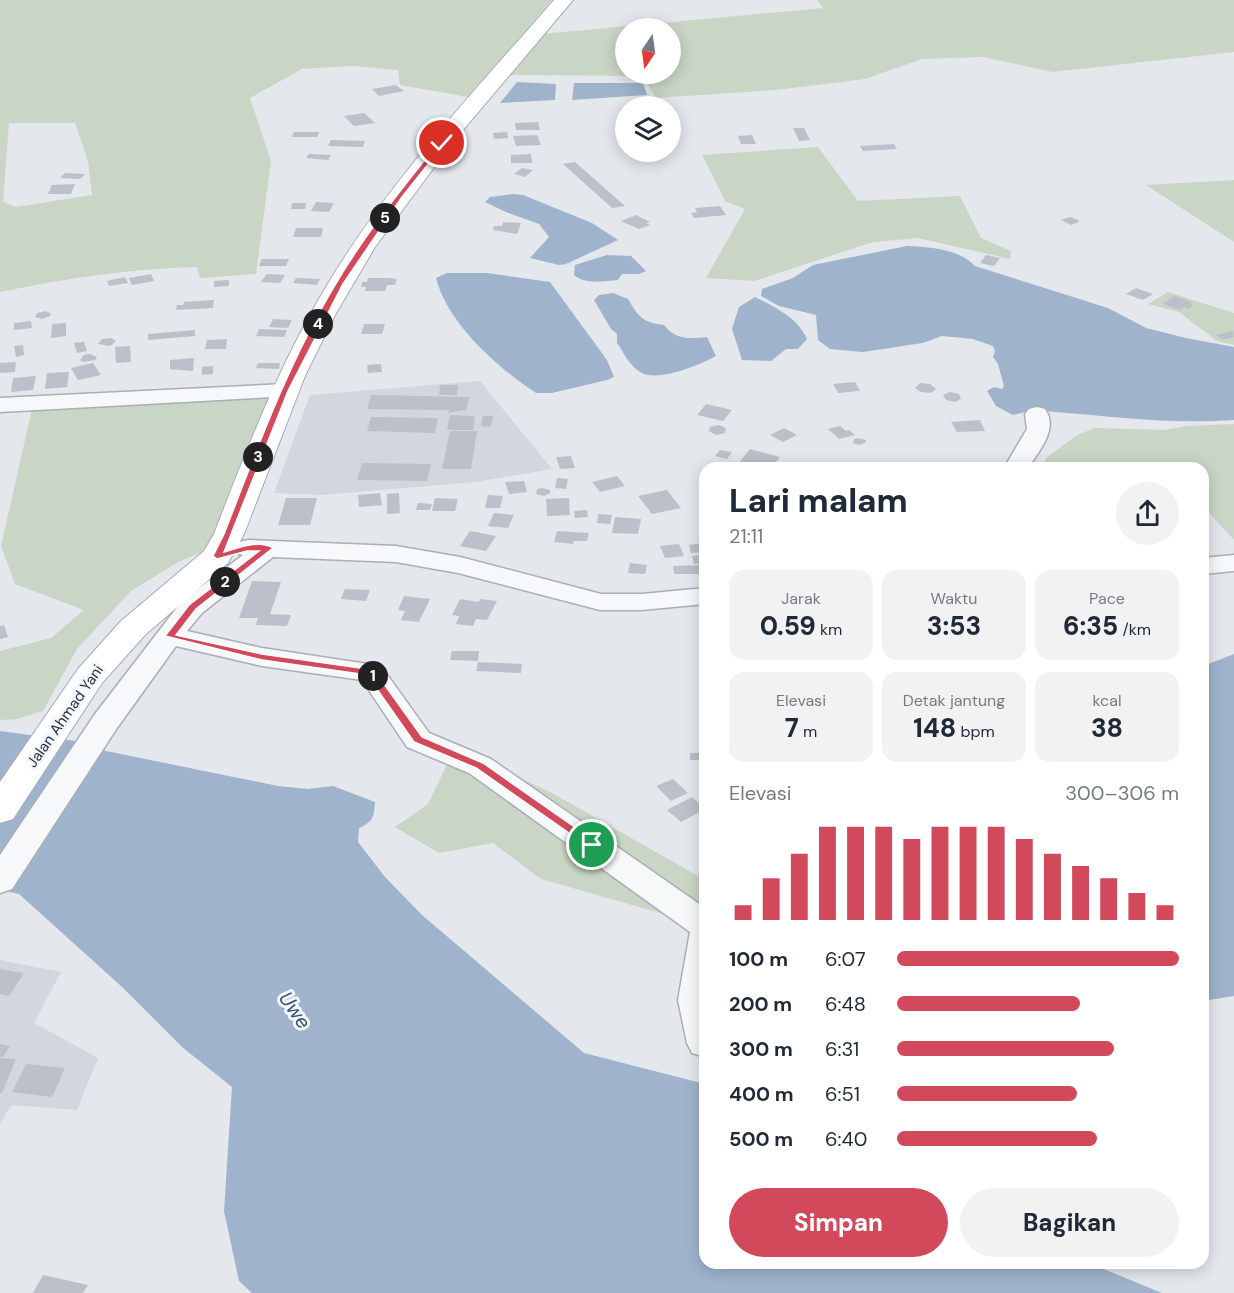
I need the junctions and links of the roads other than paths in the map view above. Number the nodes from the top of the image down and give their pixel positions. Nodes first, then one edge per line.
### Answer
1 (564, 0) edge
2 (284, 391) junction
3 (0, 405) edge
4 (1037, 414) dead end
5 (1020, 462) edge
6 (268, 548) junction
7 (217, 556) junction
8 (1234, 563) edge
9 (1209, 565) edge
10 (699, 597) edge
11 (170, 636) junction
12 (0, 810) edge
13 (0, 881) edge
14 (699, 921) edge
15 (699, 979) edge
16 (699, 1014) edge

1 - 2 main road
2 - 3 street
2 - 7 main road
4 - 5 street
6 - 7 street
6 - 10 street
6 - 11 street
7 - 12 main road, Jalan Ahmad Yani
8 - 9 street
11 - 13 street
11 - 14 street
15 - 16 street

